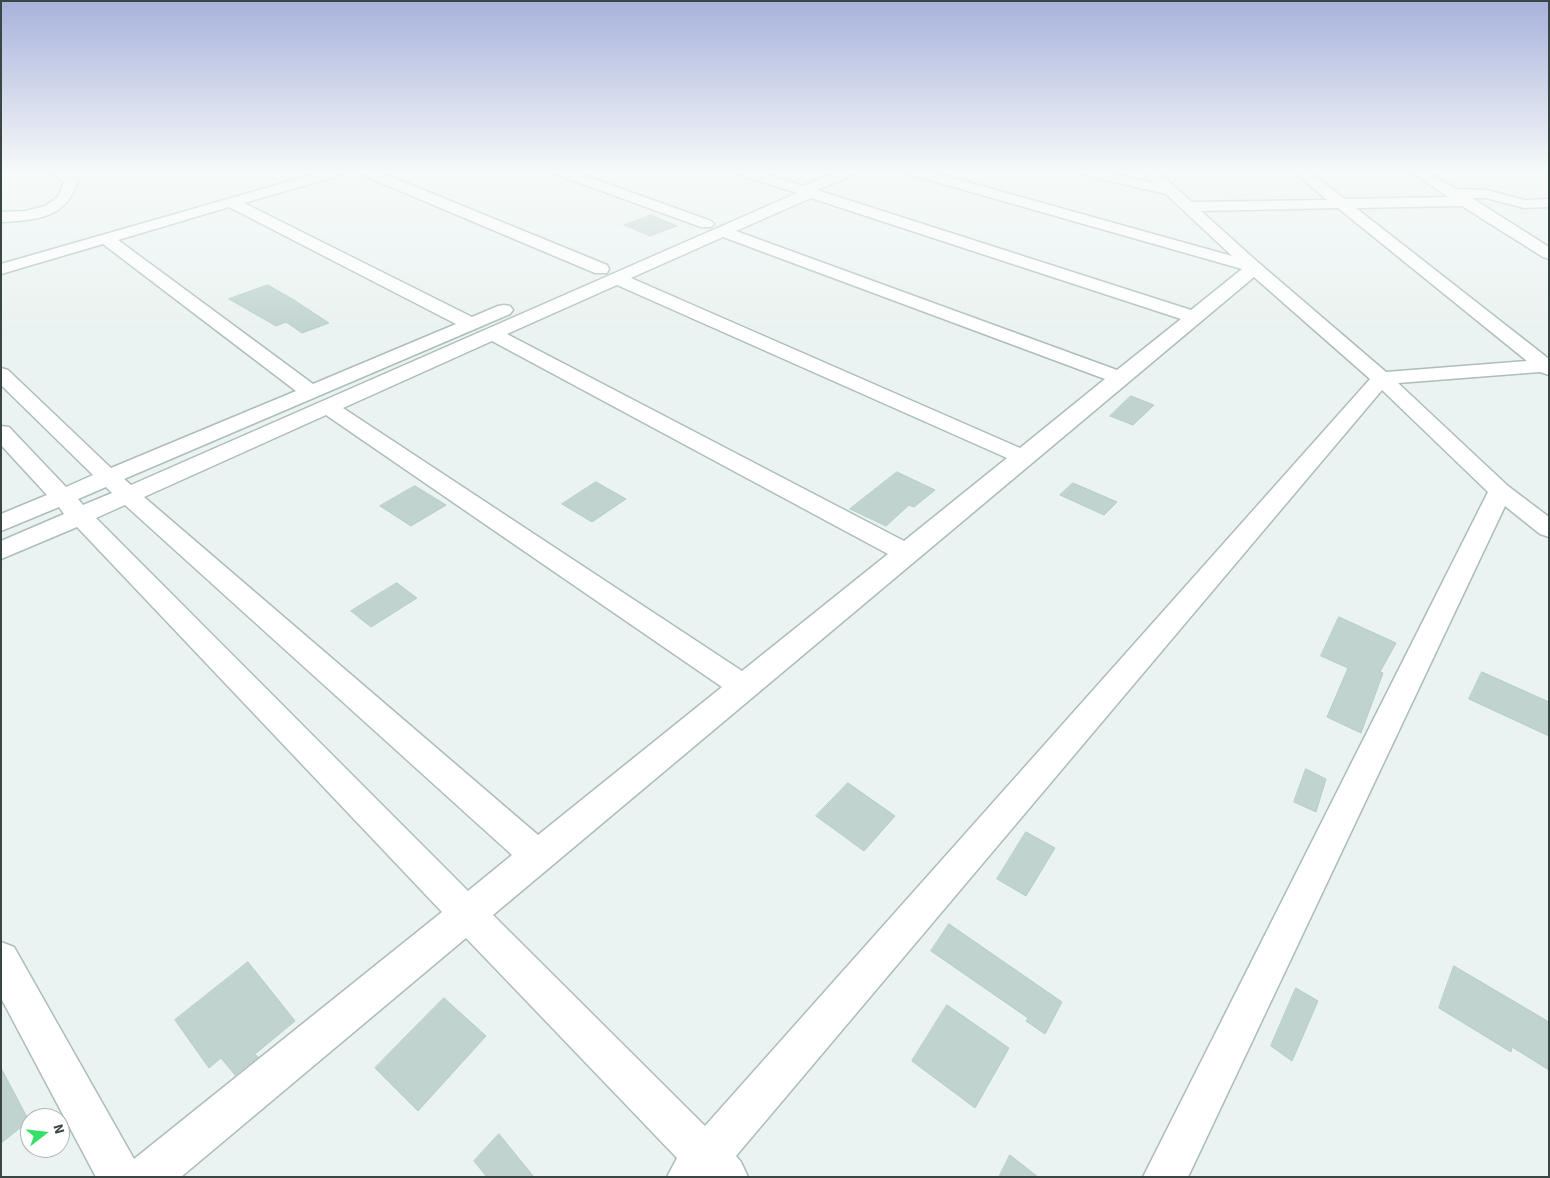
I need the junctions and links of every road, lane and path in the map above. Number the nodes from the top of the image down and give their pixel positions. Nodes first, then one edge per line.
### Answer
1 (152, 226) edge
2 (277, 226) edge
3 (496, 226) edge
4 (709, 226) edge
5 (719, 226) edge
6 (913, 226) edge
7 (1106, 226) edge
8 (1209, 226) edge
9 (1370, 226) edge
10 (1506, 226) edge
11 (714, 228) junction
12 (106, 239) junction
13 (1549, 254) edge
14 (1254, 268) junction
15 (1, 269) edge
16 (610, 274) junction
17 (1194, 317) junction
18 (471, 324) junction
19 (493, 334) junction
20 (1547, 367) edge
21 (1, 374) edge
22 (1120, 378) junction
23 (1381, 378) junction
24 (320, 399) junction
25 (1, 432) edge
26 (1023, 457) junction
27 (118, 486) junction
28 (1500, 491) junction
29 (71, 507) junction
30 (1, 523) edge
31 (1549, 529) edge
32 (1, 551) edge
33 (906, 553) junction
34 (744, 687) junction
35 (537, 856) junction
36 (467, 914) junction
37 (1, 960) edge
38 (707, 1170) edge
39 (120, 1177) edge
40 (147, 1177) edge
41 (1165, 1177) edge

1 - 12 street
2 - 18 street
3 - 16 street
4 - 11 street
5 - 11 street
6 - 17 street
7 - 14 street
8 - 14 street
9 - 20 street
10 - 13 street
11 - 16 street
11 - 22 street
12 - 15 street
12 - 24 street
14 - 17 street
14 - 23 street
16 - 18 street
16 - 19 street
16 - 26 street
17 - 22 street
18 - 24 street
19 - 24 street
19 - 33 street
20 - 23 street
21 - 27 street
22 - 26 street
23 - 28 street
23 - 38 street
24 - 27 street
24 - 27 street
24 - 34 street
25 - 29 street
26 - 33 street
27 - 29 street
27 - 29 street
27 - 35 street
28 - 31 street
28 - 41 street
29 - 30 street
29 - 32 street
29 - 36 street
33 - 34 street
34 - 35 street
35 - 36 street
36 - 38 street
36 - 40 street
37 - 39 street

